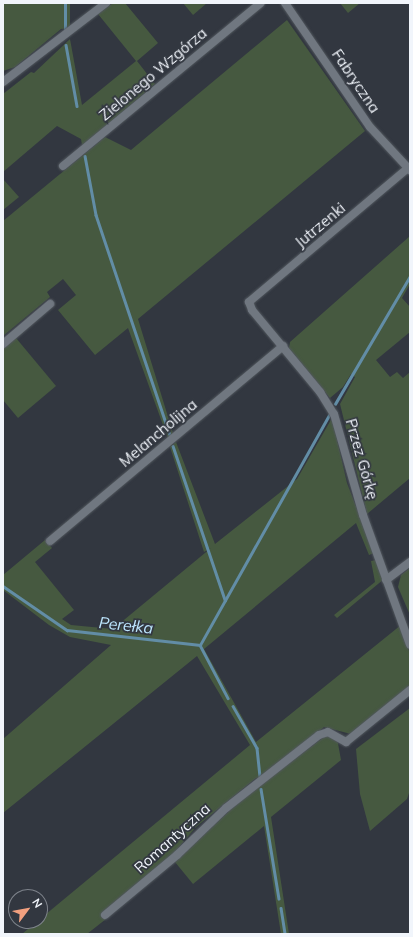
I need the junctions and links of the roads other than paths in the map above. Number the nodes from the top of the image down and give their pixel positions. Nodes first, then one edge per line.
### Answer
1 (106, 3) edge
2 (260, 3) edge
3 (285, 3) edge
4 (3, 81) edge
5 (63, 166) dead end
6 (409, 169) edge
7 (250, 302) joint
8 (50, 304) dead end
9 (3, 344) edge
10 (283, 346) junction
11 (50, 541) dead end
12 (410, 562) edge
13 (386, 580) junction
14 (410, 645) edge
15 (410, 690) edge
16 (104, 915) dead end

1 - 4 street
2 - 5 street, Zielonego Wzgórza
3 - 6 street, Fabryczna
6 - 7 street, Jutrzenki
7 - 10 street, Przez Górkę
8 - 9 street
10 - 11 street, Melancholijna
10 - 13 street, Przez Górkę
12 - 13 street
13 - 14 street, Przez Górkę
15 - 16 street, Romantyczna

